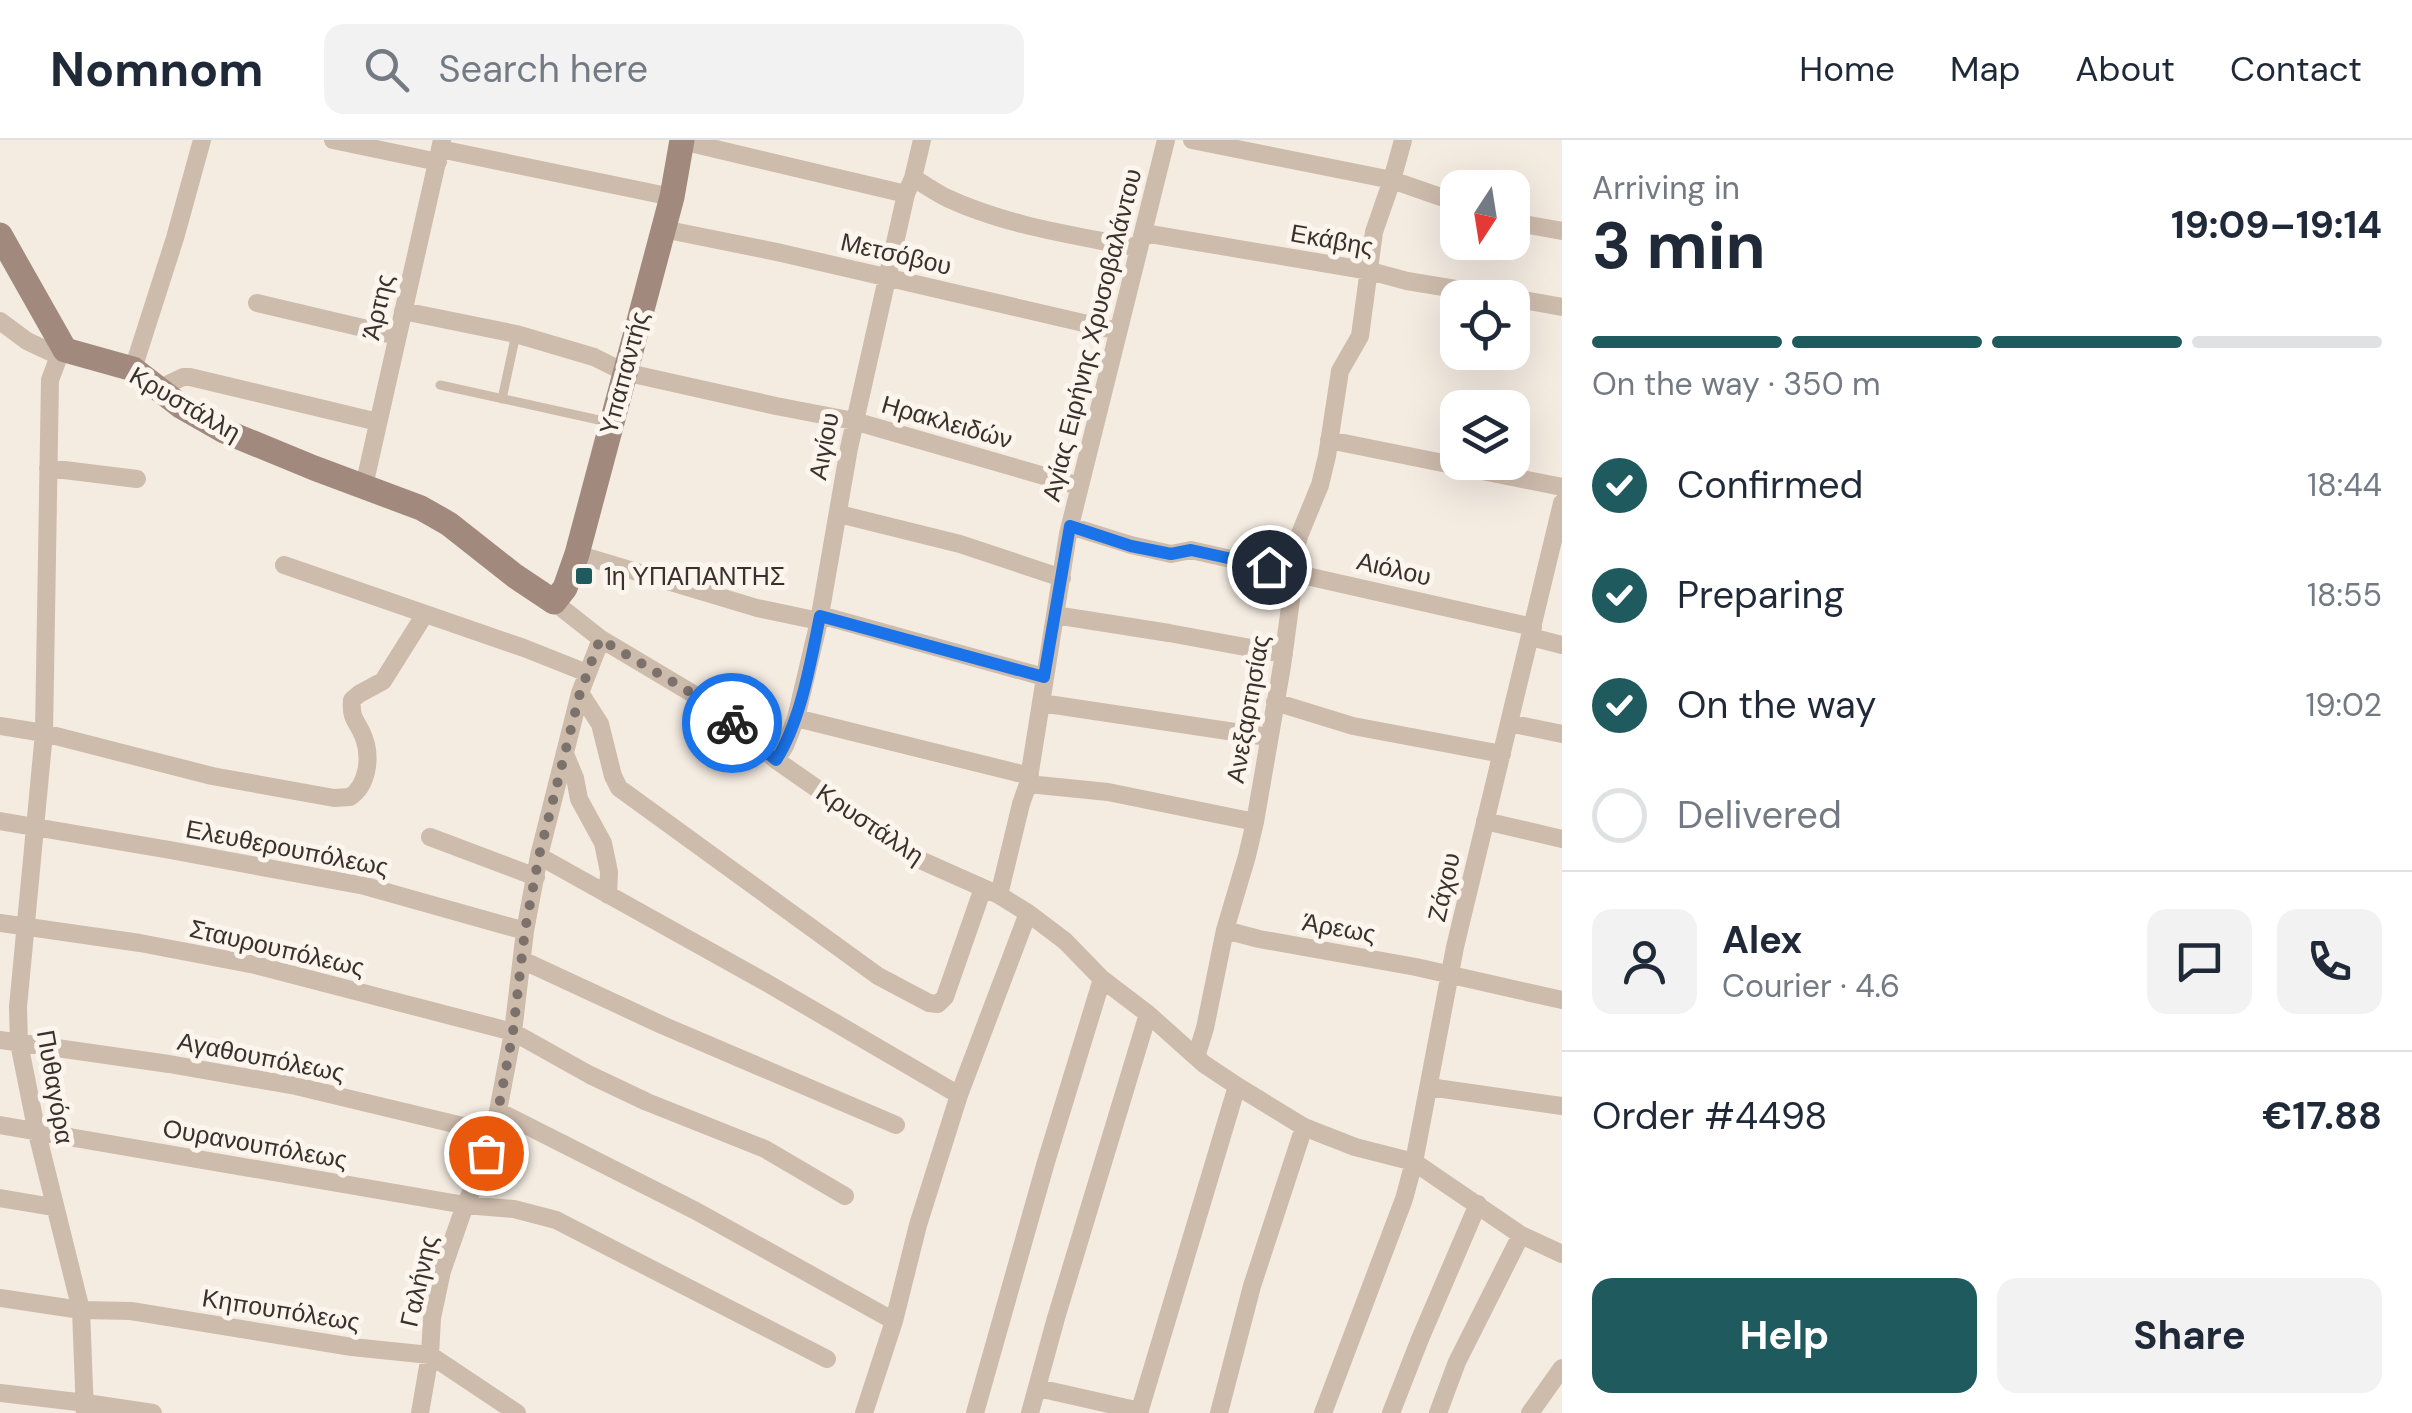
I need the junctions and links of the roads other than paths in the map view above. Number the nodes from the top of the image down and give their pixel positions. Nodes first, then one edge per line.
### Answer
1 (202, 140) edge
2 (334, 140) edge
3 (682, 140) edge
4 (922, 140) edge
5 (1166, 140) edge
6 (1192, 140) edge
7 (1403, 140) edge
8 (440, 150) edge
9 (1392, 180) junction
10 (909, 186) junction
11 (672, 197) junction
12 (1440, 197) edge
13 (1530, 225) edge
14 (663, 229) junction
15 (1562, 231) edge
16 (0, 235) edge
17 (1141, 240) junction
18 (1370, 271) junction
19 (887, 277) junction
20 (1440, 286) edge
21 (1530, 301) edge
22 (257, 303) dead end
23 (1562, 307) edge
24 (403, 311) junction
25 (0, 321) edge
26 (1118, 331) junction
27 (516, 334) junction
28 (397, 336) junction
29 (62, 353) junction
30 (132, 369) junction
31 (624, 372) junction
32 (440, 385) dead end
33 (158, 389) junction
34 (502, 399) junction
35 (823, 414) junction
36 (854, 421) junction
37 (378, 422) junction
38 (610, 422) junction
39 (1329, 440) junction
40 (849, 448) junction
41 (48, 468) junction
42 (137, 479) dead end
43 (364, 486) junction
44 (1078, 486) junction
45 (1562, 487) edge
46 (1562, 504) edge
47 (839, 514) junction
48 (1070, 526) junction
49 (577, 554) junction
50 (284, 565) dead end
51 (1293, 572) junction
52 (1062, 578) junction
53 (554, 602) junction
54 (425, 614) junction
55 (1055, 615) junction
56 (820, 618) junction
57 (1532, 632) junction
58 (600, 639) junction
59 (1562, 645) edge
60 (1284, 654) junction
61 (586, 674) junction
62 (1044, 677) junction
63 (580, 693) junction
64 (1041, 702) junction
65 (1275, 702) junction
66 (796, 718) junction
67 (1509, 723) junction
68 (0, 726) edge
69 (44, 733) junction
70 (1562, 734) edge
71 (1268, 737) junction
72 (565, 754) junction
73 (1502, 754) junction
74 (776, 760) junction
75 (1029, 780) junction
76 (0, 820) edge
77 (1485, 821) junction
78 (1255, 822) junction
79 (36, 827) junction
80 (430, 836) dead end
81 (1562, 839) edge
82 (539, 856) junction
83 (536, 878) junction
84 (991, 891) junction
85 (608, 895) junction
86 (1028, 913) junction
87 (0, 923) edge
88 (27, 926) junction
89 (525, 930) junction
90 (1225, 930) junction
91 (522, 960) junction
92 (1450, 974) junction
93 (1102, 979) junction
94 (1562, 1000) edge
95 (1148, 1014) junction
96 (513, 1032) junction
97 (9, 1041) edge
98 (1196, 1057) junction
99 (1237, 1086) junction
100 (1429, 1087) junction
101 (959, 1095) junction
102 (1562, 1106) edge
103 (498, 1111) junction
104 (0, 1125) edge
105 (896, 1125) dead end
106 (1304, 1127) junction
107 (36, 1133) junction
108 (492, 1133) junction
109 (1414, 1162) junction
110 (845, 1196) dead end
111 (0, 1198) edge
112 (1478, 1204) junction
113 (465, 1205) junction
114 (53, 1206) junction
115 (1520, 1235) junction
116 (1562, 1254) edge
117 (0, 1298) edge
118 (81, 1310) junction
119 (894, 1321) junction
120 (430, 1355) junction
121 (828, 1359) dead end
122 (1562, 1368) edge
123 (1038, 1388) junction
124 (0, 1394) edge
125 (86, 1408) edge
126 (1139, 1412) edge
127 (153, 1413) edge
128 (420, 1413) edge
129 (517, 1413) edge
130 (864, 1413) edge
131 (975, 1413) edge
132 (1030, 1413) edge
133 (1219, 1413) edge
134 (1323, 1413) edge
135 (1391, 1413) edge
136 (1438, 1413) edge
137 (1530, 1413) edge

1 - 30 street
2 - 8 street
3 - 10 street, Εκάβης
3 - 11 street, Υπαπαντής
4 - 10 street, Αιγίου
5 - 17 street, Αγίας Ειρήνης Χρυσοβαλάντου
6 - 9 street
7 - 9 street, Ανεξαρτησίας
8 - 11 street
8 - 24 street, Άρτης
9 - 12 street
9 - 18 street, Ανεξαρτησίας
10 - 17 street, Εκάβης
10 - 19 street, Αιγίου
11 - 14 street, Υπαπαντής
13 - 15 street
14 - 19 street, Μετσόβου
14 - 31 street, Υπαπαντής
16 - 29 street
17 - 18 street, Εκάβης
17 - 26 street, Αγίας Ειρήνης Χρυσοβαλάντου
18 - 20 street, Εκάβης
18 - 39 street, Ανεξαρτησίας
19 - 26 street, Μετσόβου
19 - 36 street, Αιγίου
21 - 23 street, Εκάβης
22 - 28 street
24 - 27 street, Ηρακλειδών
24 - 28 street, Άρτης
25 - 29 street
26 - 44 street, Αγίας Ειρήνης Χρυσοβαλάντου
27 - 31 street, Ηρακλειδών
27 - 34 lane
28 - 37 street, Άρτης
29 - 30 street, Κρυστάλλη
29 - 41 street, Πυθαγόρα
30 - 33 street, Κρυστάλλη
31 - 35 street, Ηρακλειδών
31 - 38 street, Υπαπαντής
32 - 34 lane
33 - 37 street
33 - 43 street, Κρυστάλλη
34 - 38 lane
35 - 36 street, Ηρακλειδών
35 - 40 street
36 - 40 street, Αιγίου
36 - 44 street, Ηρακλειδών
37 - 43 street, Άρτης
38 - 49 street, Υπαπαντής
39 - 45 street
39 - 51 street, Ανεξαρτησίας
40 - 47 street, Αιγίου
41 - 42 street
41 - 69 street, Πυθαγόρα
43 - 53 street, Κρυστάλλη
44 - 48 street, Αγίας Ειρήνης Χρυσοβαλάντου
46 - 57 street, Ζάχου
47 - 52 street
47 - 56 street, Αιγίου
48 - 51 street, Αιόλου
48 - 52 street, Αγίας Ειρήνης Χρυσοβαλάντου
49 - 53 street, Υπαπαντής
49 - 56 street
50 - 54 street
51 - 57 street, Αιόλου
51 - 60 street, Ανεξαρτησίας
52 - 55 street, Αγίας Ειρήνης Χρυσοβαλάντου
53 - 58 street, Κρυστάλλη
54 - 61 street
54 - 69 street
55 - 60 street
55 - 62 street, Αγίας Ειρήνης Χρυσοβαλάντου
56 - 62 street
56 - 66 street, Αιγίου
57 - 59 street, Αιόλου
57 - 67 street, Ζάχου
58 - 61 street, Γαλήνης
58 - 74 street, Κρυστάλλη
60 - 65 street, Ανεξαρτησίας
61 - 63 street, Γαλήνης
62 - 64 street, Αγίας Ειρήνης Χρυσοβαλάντου
63 - 72 street, Γαλήνης
63 - 84 street, Αγίας Ειρήνης Χρυσοβαλάντου
64 - 71 street
64 - 75 street, Αγίας Ειρήνης Χρυσοβαλάντου
65 - 71 street, Ανεξαρτησίας
65 - 73 street
66 - 74 street, Αιγίου
66 - 75 street
67 - 70 street
67 - 73 street, Ζάχου
68 - 69 street
69 - 79 street, Πυθαγόρα
71 - 78 street, Ανεξαρτησίας
72 - 82 street, Γαλήνης
72 - 85 street
73 - 77 street, Ζάχου
74 - 84 street, Κρυστάλλη
75 - 78 street
75 - 84 street, Αγίας Ειρήνης Χρυσοβαλάντου
76 - 79 street, Ελευθερουπόλεως
77 - 81 street
77 - 92 street, Ζάχου
78 - 90 street, Ανεξαρτησίας
79 - 88 street, Πυθαγόρα
79 - 89 street, Ελευθερουπόλεως
80 - 83 street
82 - 83 street, Γαλήνης
82 - 85 street
83 - 89 street, Γαλήνης
84 - 86 street, Κρυστάλλη
85 - 101 street
86 - 93 street, Κρυστάλλη
86 - 101 street
87 - 88 street, Σταυρουπόλεως
88 - 96 street, Σταυρουπόλεως
88 - 97 street, Πυθαγόρα
89 - 91 street, Γαλήνης
90 - 92 street, Άρεως
90 - 98 street, Ανεξαρτησίας
91 - 96 street, Γαλήνης
91 - 105 street
92 - 94 street, Άρεως
92 - 100 street, Ζάχου
93 - 95 street, Κρυστάλλη
93 - 131 street
95 - 98 street, Κρυστάλλη
95 - 123 street
96 - 103 street, Γαλήνης
96 - 110 street, Σταυρουπόλεως
97 - 107 street, Πυθαγόρα
97 - 108 street, Αγαθουπόλεως
98 - 99 street, Κρυστάλλη
99 - 106 street, Κρυστάλλη
99 - 126 street
100 - 102 street
100 - 109 street, Ζάχου
101 - 119 street
103 - 108 street, Γαλήνης
103 - 119 street
104 - 107 street, Ουρανουπόλεως
106 - 109 street, Κρυστάλλη
106 - 133 street
107 - 113 street, Ουρανουπόλεως
107 - 114 street, Πυθαγόρα
108 - 113 street, Γαλήνης
109 - 112 street, Κρυστάλλη
109 - 134 street, Ζάχου
111 - 114 street
112 - 115 street, Κρυστάλλη
112 - 135 street
113 - 120 street, Γαλήνης
113 - 121 street, Ουρανουπόλεως
114 - 118 street, Πυθαγόρα
115 - 116 street, Κρυστάλλη
115 - 136 street
117 - 118 street, Κηπουπόλεως
118 - 120 street, Κηπουπόλεως
118 - 125 street, Πυθαγόρα
119 - 130 street
120 - 128 street, Γαλήνης
120 - 129 street, Κηπουπόλεως
122 - 137 street
123 - 126 street
123 - 132 street
124 - 125 street
125 - 127 street

